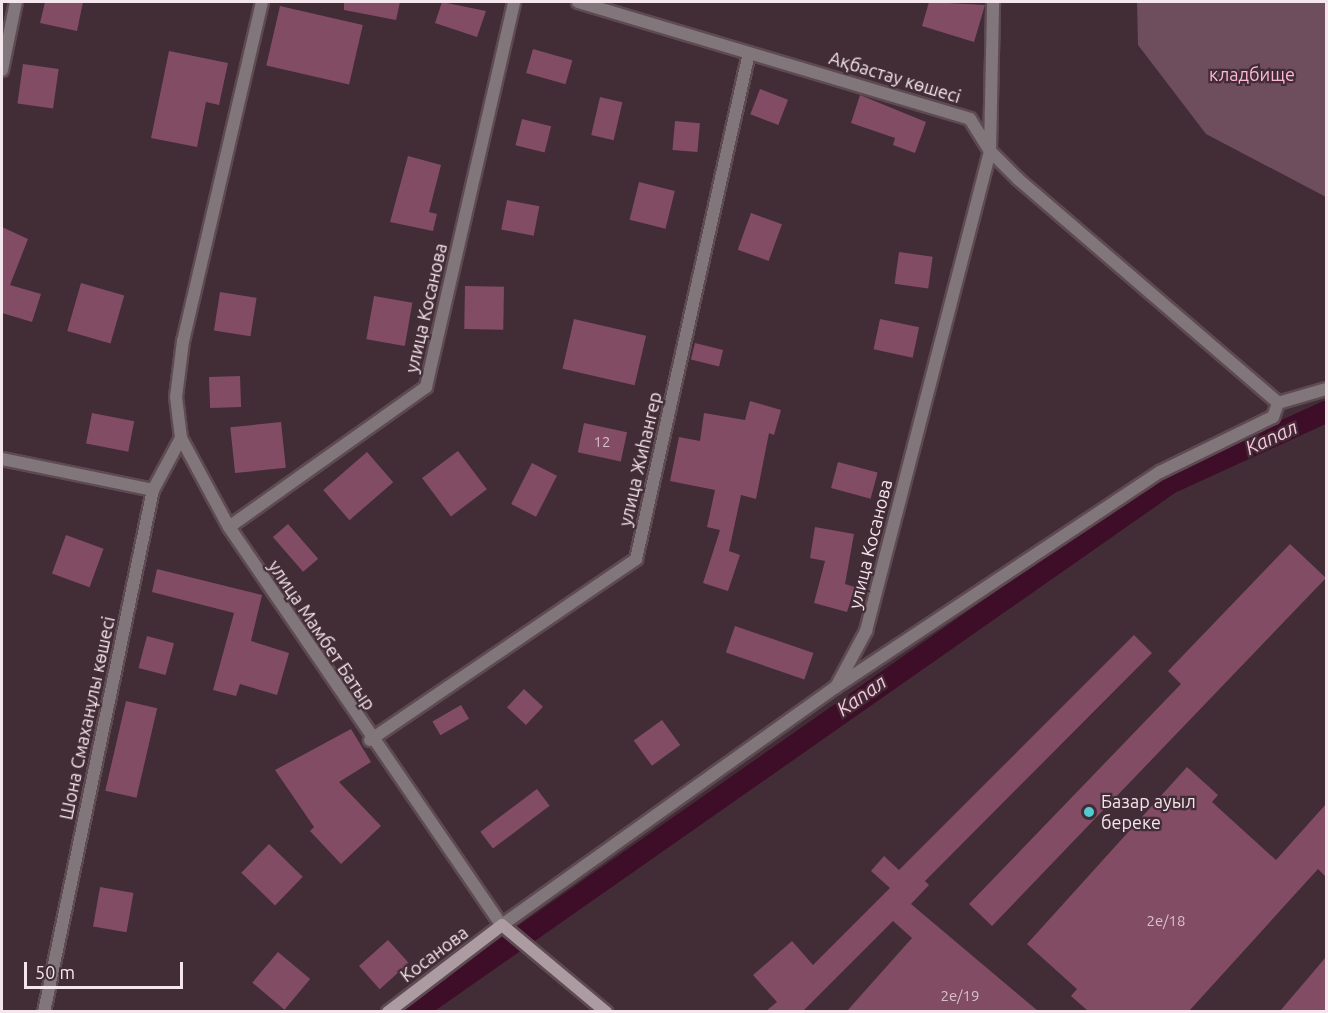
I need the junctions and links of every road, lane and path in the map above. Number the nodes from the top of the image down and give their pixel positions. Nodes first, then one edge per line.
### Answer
1 (16, 2) edge
2 (262, 2) edge
3 (514, 2) edge
4 (578, 2) edge
5 (993, 2) edge
6 (749, 53) junction
7 (2, 70) edge
8 (990, 151) junction
9 (1326, 388) edge
10 (1278, 403) junction
11 (181, 438) junction
12 (2, 459) edge
13 (153, 490) junction
14 (229, 527) junction
15 (836, 687) junction
16 (370, 740) junction
17 (502, 925) junction
18 (44, 1011) edge
19 (388, 1011) edge
20 (606, 1011) edge

1 - 7 street
2 - 11 street, улица Мамбет Батыр
3 - 14 street, улица Косанова
4 - 6 street, Ақбастау көшесі
5 - 8 street, улица Косанова
6 - 8 street, Ақбастау көшесі
6 - 16 street, улица Жиhангер
8 - 10 street, Ақбастау көшесі
8 - 15 street, улица Косанова
9 - 10 street
10 - 15 street
11 - 13 street, Шона Смаханұлы көшесі
11 - 14 street, улица Мамбет Батыр
12 - 13 street
13 - 18 street, Шона Смаханұлы көшесі
14 - 16 street, улица Мамбет Батыр
15 - 17 street, улица Косанова
16 - 17 street, улица Мамбет Батыр
17 - 19 street, Косанова
17 - 20 street

